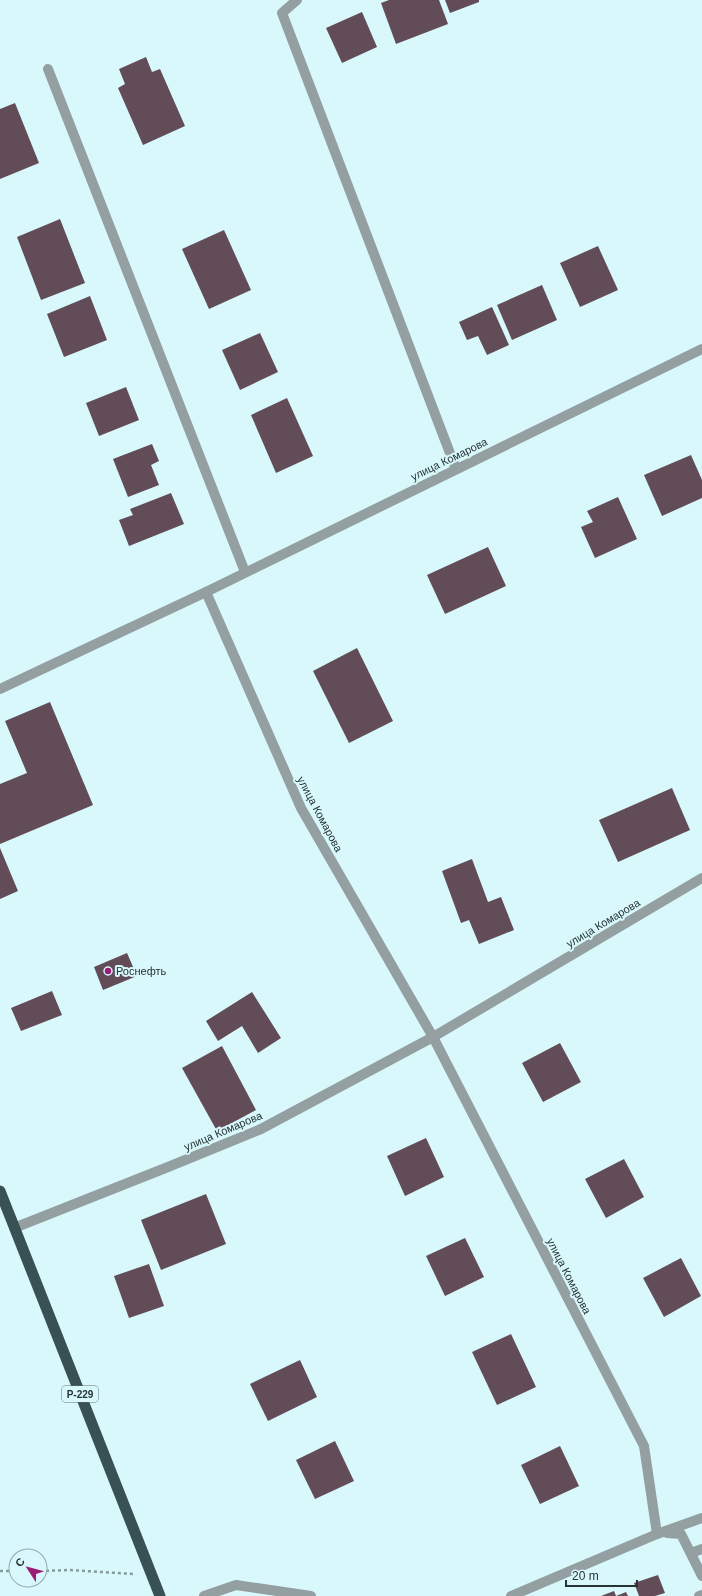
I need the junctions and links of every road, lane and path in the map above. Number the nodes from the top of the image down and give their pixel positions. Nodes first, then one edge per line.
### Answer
1 (297, 0) edge
2 (48, 69) dead end
3 (702, 349) edge
4 (456, 469) junction
5 (245, 572) junction
6 (206, 592) junction
7 (0, 689) edge
8 (702, 878) edge
9 (433, 1037) junction
10 (0, 1191) edge
11 (14, 1228) junction
12 (702, 1518) edge
13 (660, 1533) junction
14 (702, 1549) edge
15 (691, 1553) junction
16 (48, 1570) edge
17 (152, 1576) junction
18 (702, 1576) edge
19 (160, 1596) edge
20 (204, 1596) edge
21 (311, 1596) edge
22 (511, 1596) edge

1 - 4 street
2 - 5 street
3 - 4 street, улица Комарова
4 - 5 street, улица Комарова
5 - 6 street, улица Комарова
6 - 7 street, улица Комарова
6 - 9 street, улица Комарова
8 - 9 street, улица Комарова
9 - 11 street, улица Комарова
9 - 13 street, улица Комарова
10 - 11 highway, Р-229
11 - 17 highway, Р-229
12 - 13 street
13 - 15 street
13 - 22 street
14 - 15 street
15 - 18 street
16 - 17 path
17 - 19 highway, Р-229
20 - 21 street

